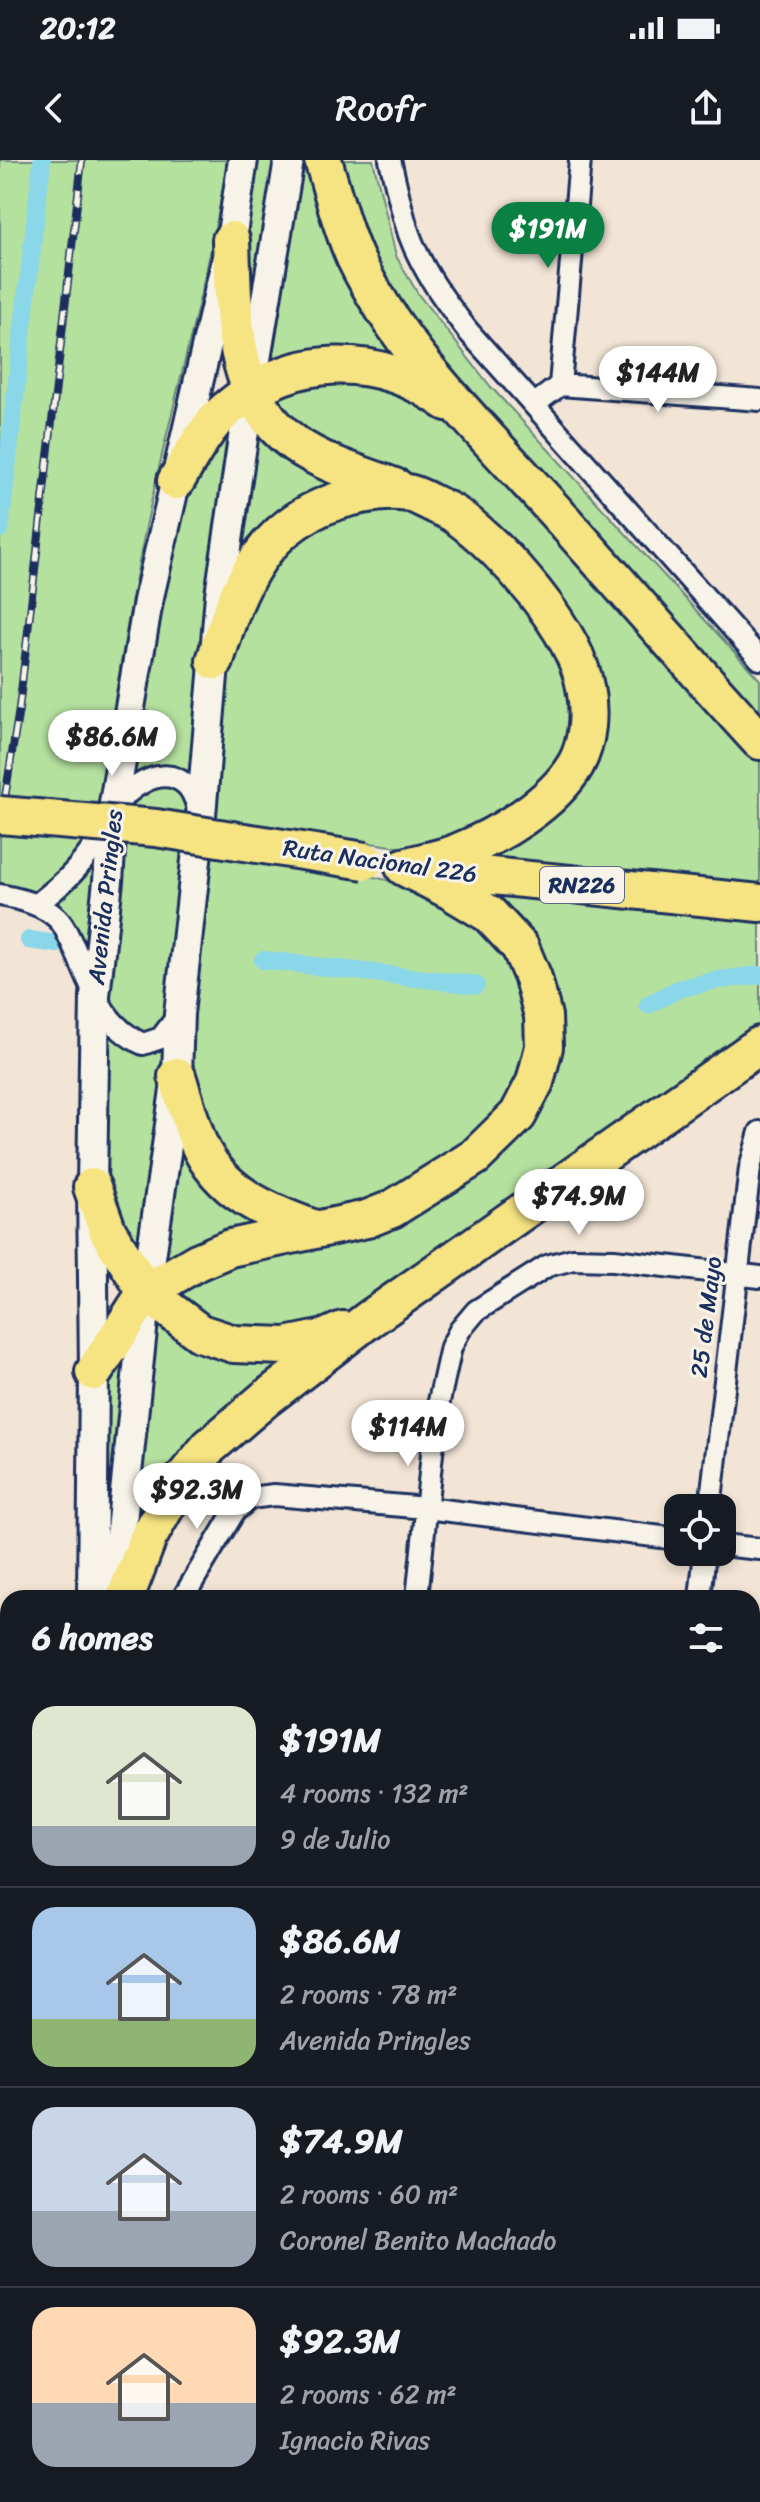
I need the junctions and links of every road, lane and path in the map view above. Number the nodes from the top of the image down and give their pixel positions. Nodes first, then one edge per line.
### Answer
1 (243, 160) edge
2 (289, 160) edge
3 (323, 160) edge
4 (390, 160) edge
5 (580, 160) edge
6 (231, 240) junction
7 (560, 385) junction
8 (251, 393) junction
9 (760, 400) edge
10 (535, 404) junction
11 (474, 422) junction
12 (176, 481) junction
13 (409, 493) junction
14 (760, 659) edge
15 (215, 661) junction
16 (760, 741) edge
17 (113, 809) junction
18 (0, 815) edge
19 (201, 815) junction
20 (404, 867) junction
21 (0, 895) edge
22 (760, 903) edge
23 (36, 905) junction
24 (95, 996) junction
25 (179, 1014) junction
26 (760, 1045) edge
27 (177, 1076) junction
28 (760, 1132) edge
29 (92, 1187) junction
30 (315, 1229) junction
31 (736, 1275) junction
32 (760, 1277) edge
33 (146, 1292) junction
34 (368, 1320) junction
35 (94, 1372) junction
36 (712, 1494) edge
37 (426, 1508) junction
38 (664, 1537) edge
39 (736, 1546) edge
40 (760, 1549) edge
41 (703, 1566) edge
42 (92, 1590) edge
43 (115, 1590) edge
44 (128, 1590) edge
45 (188, 1590) edge
46 (418, 1590) edge
47 (701, 1590) edge

1 - 6 main road, Avenida Pringles
2 - 8 main road
3 - 11 highway
4 - 10 street
5 - 7 street
6 - 8 highway
6 - 12 main road, Avenida Pringles
7 - 9 street
7 - 10 street
8 - 11 highway
8 - 12 highway
8 - 13 highway
8 - 15 main road
10 - 14 street
11 - 16 highway
12 - 17 main road, Avenida Pringles
13 - 15 highway
13 - 20 highway
15 - 19 main road
17 - 19 street
17 - 23 street
17 - 24 main road, Avenida Pringles
18 - 20 highway, Ruta Nacional 226 / RN226, bridge
19 - 25 main road
20 - 22 highway, Ruta Nacional 226 / RN226
20 - 30 highway
21 - 23 street
23 - 24 street
24 - 25 street
24 - 29 main road, Avenida Pringles
25 - 27 main road
26 - 34 highway
27 - 30 highway
27 - 33 main road
28 - 31 street, 25 de Mayo
29 - 33 highway
29 - 35 main road, Avenida Pringles
30 - 33 highway
31 - 32 street
31 - 36 street, 25 de Mayo
31 - 37 street
33 - 34 highway
33 - 35 highway
33 - 43 main road
34 - 44 highway
35 - 42 main road, Avenida Pringles
37 - 38 street
37 - 45 street
37 - 46 street
39 - 40 street
41 - 47 street

